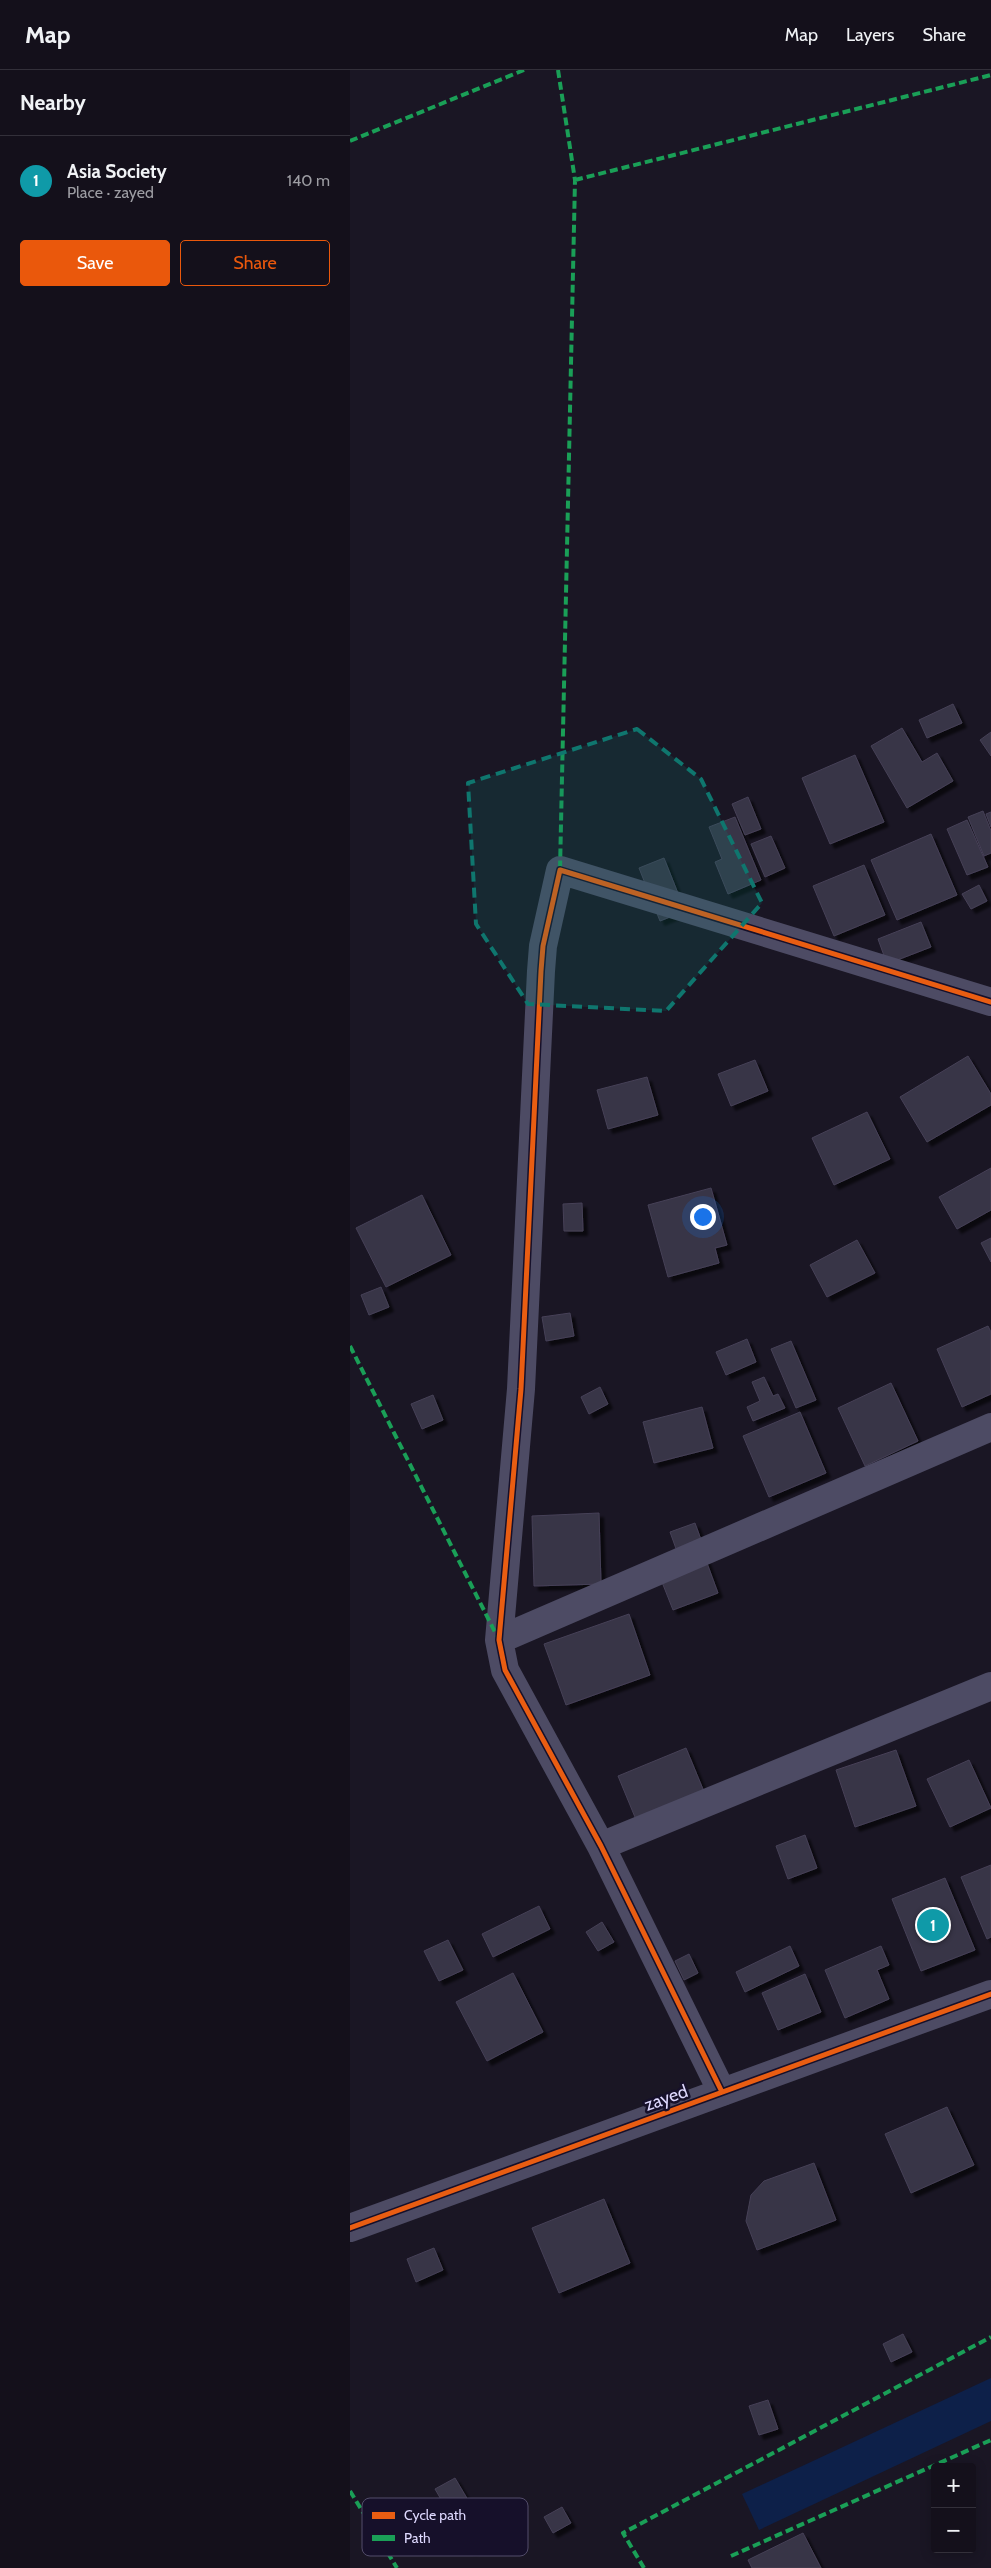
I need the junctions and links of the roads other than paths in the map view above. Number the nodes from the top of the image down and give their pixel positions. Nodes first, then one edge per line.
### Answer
1 (991, 1002) edge
2 (991, 1427) edge
3 (499, 1640) junction
4 (991, 1686) edge
5 (601, 1846) junction
6 (991, 1994) edge
7 (722, 2092) junction
8 (350, 2228) edge

1 - 3 street
2 - 3 street
3 - 5 street
4 - 5 street
5 - 7 street
6 - 7 street, zayed
7 - 8 street, zayed

